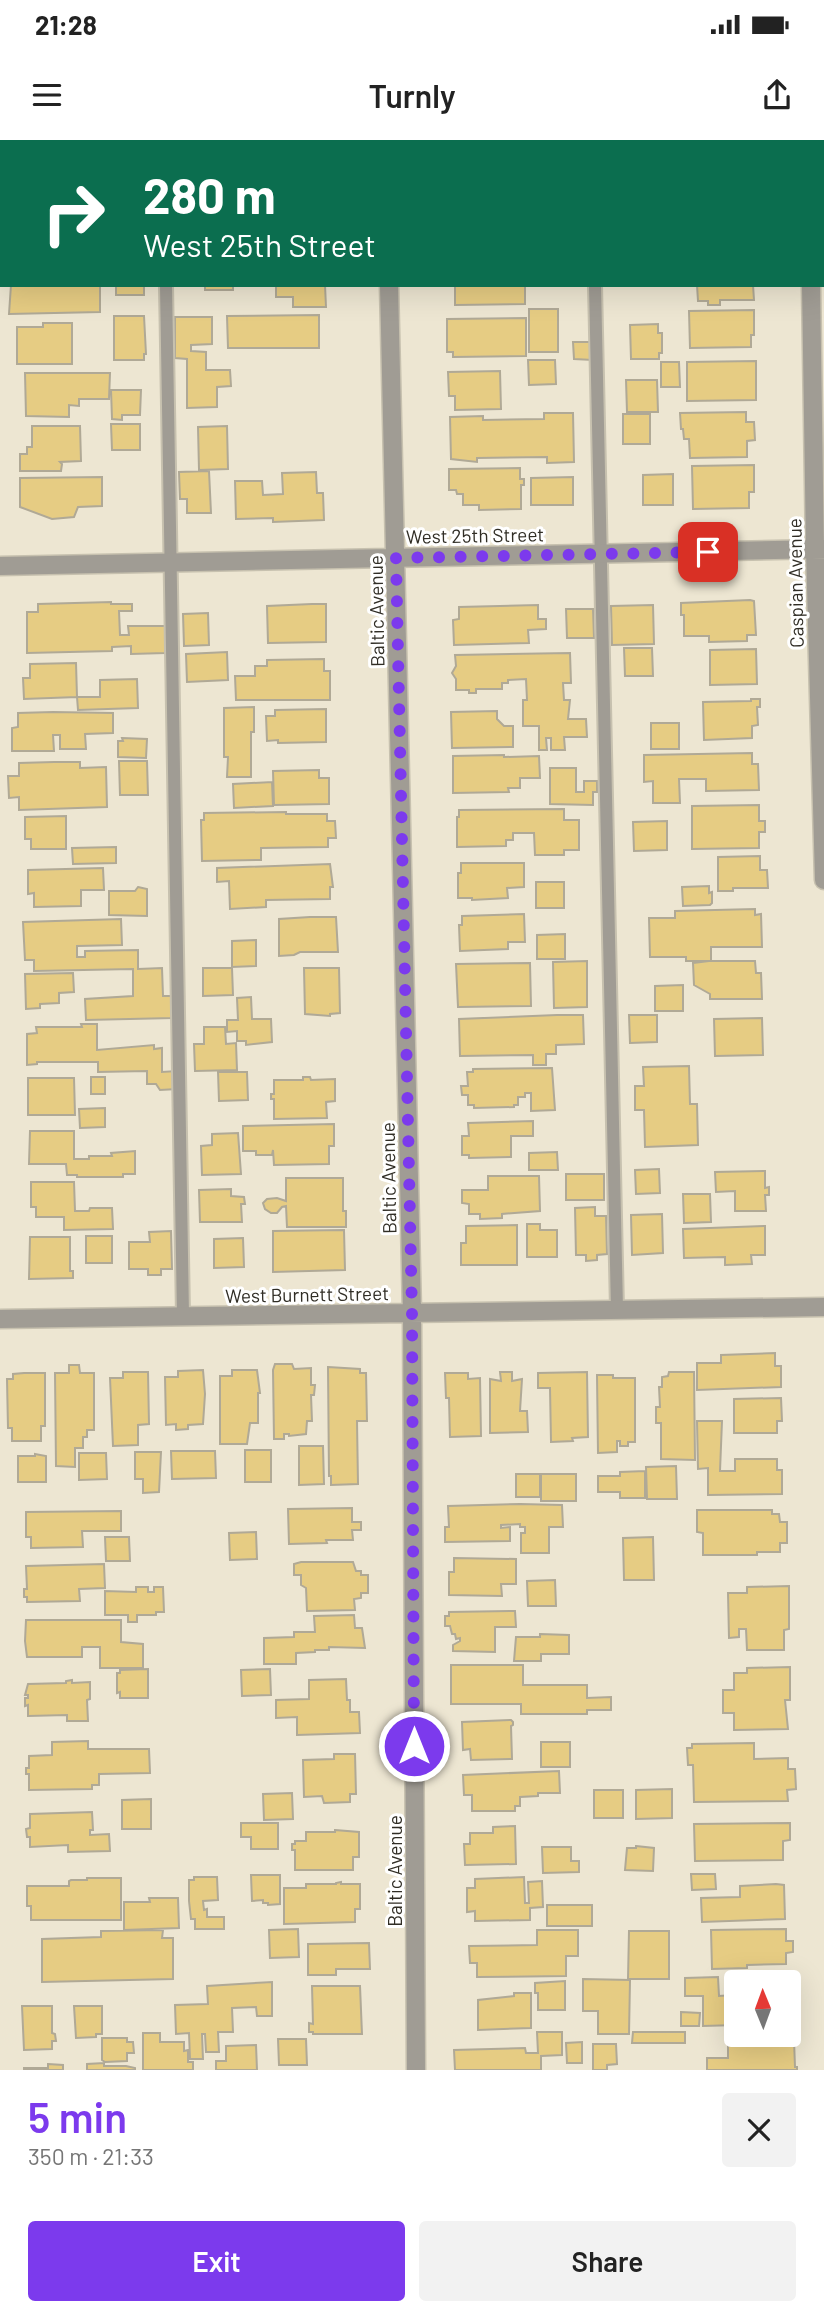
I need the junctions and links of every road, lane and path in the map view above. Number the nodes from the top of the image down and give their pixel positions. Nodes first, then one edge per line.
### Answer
1 (166, 287) edge
2 (389, 287) edge
3 (595, 287) edge
4 (811, 287) edge
5 (820, 549) edge
6 (600, 554) junction
7 (396, 558) junction
8 (171, 562) junction
9 (0, 566) edge
10 (824, 880) edge
11 (824, 1307) edge
12 (617, 1310) junction
13 (412, 1313) junction
14 (183, 1317) junction
15 (0, 1319) edge
16 (416, 2070) edge

1 - 8 lane
2 - 7 street, Baltic Avenue
3 - 6 lane
4 - 5 street, Caspian Avenue
5 - 6 street, West 25th Street
5 - 10 street, Caspian Avenue
6 - 7 street, West 25th Street
6 - 12 lane
7 - 8 street, West 25th Street
7 - 13 street, Baltic Avenue
8 - 9 street, West 25th Street
8 - 14 lane
11 - 12 street, West Burnett Street
12 - 13 street, West Burnett Street
13 - 14 street, West Burnett Street
13 - 16 street, Baltic Avenue
14 - 15 street, West Burnett Street

